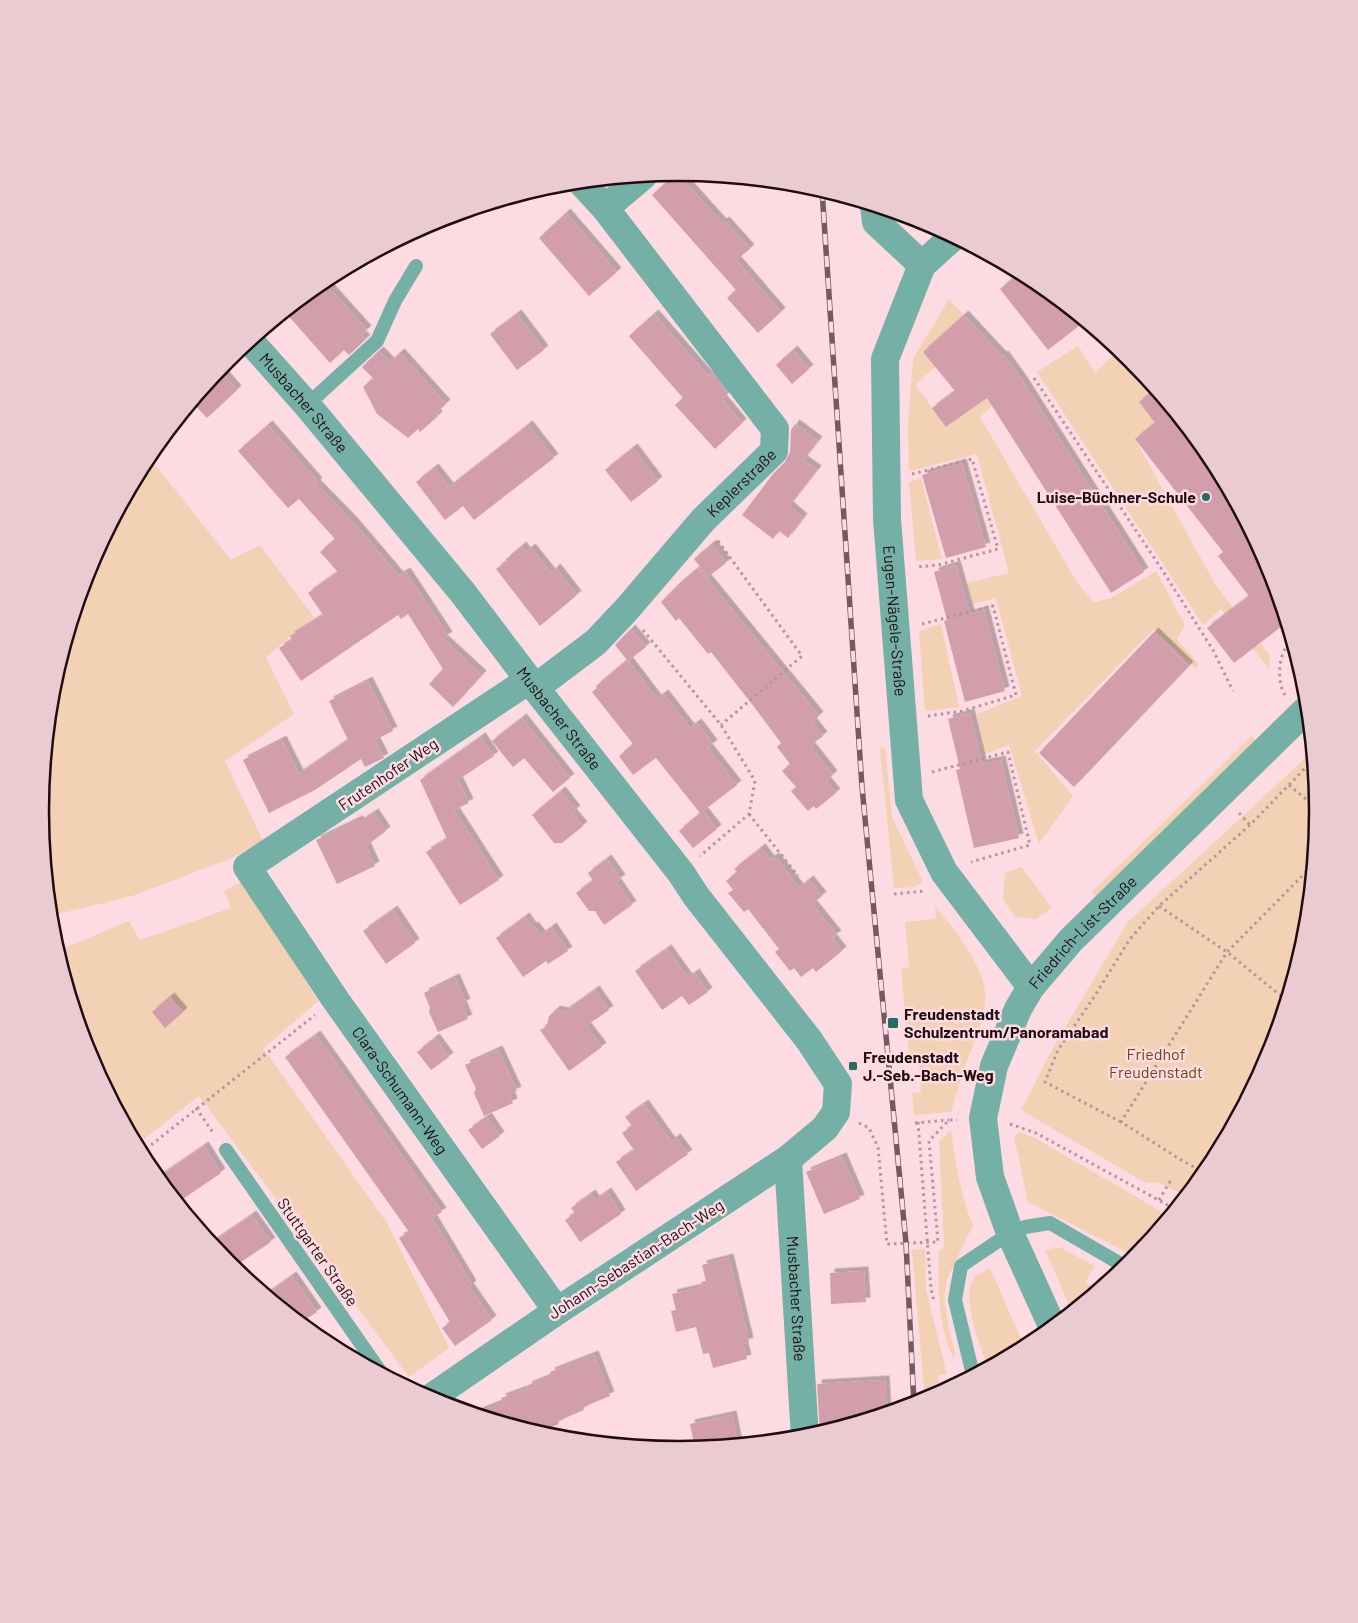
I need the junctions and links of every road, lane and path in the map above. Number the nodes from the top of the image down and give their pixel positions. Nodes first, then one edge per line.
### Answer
1 (634, 183) edge
2 (587, 188) edge
3 (605, 208) junction
4 (875, 213) edge
5 (948, 242) edge
6 (922, 265) junction
7 (416, 266) dead end
8 (254, 346) edge
9 (1034, 378) dead end
10 (307, 405) junction
11 (886, 477) junction
12 (703, 520) junction
13 (891, 569) junction
14 (627, 609) junction
15 (895, 631) junction
16 (1287, 644) edge
17 (532, 684) junction
18 (1233, 691) dead end
19 (1301, 709) edge
20 (1301, 714) edge
21 (902, 721) junction
22 (720, 725) junction
23 (1308, 766) edge
24 (907, 778) junction
25 (1289, 785) junction
26 (1309, 801) edge
27 (749, 814) junction
28 (1240, 814) dead end
29 (1250, 825) junction
30 (247, 867) joint
31 (943, 870) junction
32 (1306, 872) edge
33 (681, 873) junction
34 (798, 876) dead end
35 (1159, 906) junction
36 (1227, 952) junction
37 (1032, 987) junction
38 (1281, 996) edge
39 (335, 999) junction
40 (196, 1108) junction
41 (836, 1112) junction
42 (949, 1120) junction
43 (995, 1121) junction
44 (1121, 1122) junction
45 (146, 1148) edge
46 (226, 1150) joint
47 (788, 1160) junction
48 (1197, 1170) edge
49 (1171, 1180) dead end
50 (1159, 1200) junction
51 (1170, 1206) edge
52 (1010, 1233) junction
53 (928, 1243) junction
54 (1119, 1263) edge
55 (557, 1311) junction
56 (1050, 1321) edge
57 (374, 1363) edge
58 (972, 1369) edge
59 (437, 1394) edge
60 (804, 1429) edge

1 - 3 street
2 - 3 street, Keplerstraße
3 - 12 street, Keplerstraße
4 - 6 street
5 - 6 street, Eugen-Nägele-Straße
6 - 11 street, Eugen-Nägele-Straße
7 - 10 lane
8 - 10 street, Musbacher Straße
9 - 18 path
10 - 17 street, Musbacher Straße
11 - 13 street, Eugen-Nägele-Straße
11 - 13 path
12 - 14 street, Keplerstraße
12 - 22 path
13 - 15 street, Eugen-Nägele-Straße
14 - 17 street, Keplerstraße
14 - 22 path
15 - 21 street, Eugen-Nägele-Straße
15 - 21 path
16 - 19 path
17 - 30 street, Frutenhofer Weg
17 - 33 street, Musbacher Straße
20 - 37 street, Friedrich-List-Straße
21 - 24 street, Eugen-Nägele-Straße
22 - 27 path
23 - 25 path
24 - 31 street, Eugen-Nägele-Straße
24 - 31 path
25 - 26 path
25 - 29 path
27 - 33 path
27 - 34 path
28 - 29 path
29 - 35 path
30 - 39 street, Clara-Schumann-Weg
31 - 37 street, Eugen-Nägele-Straße
32 - 36 path
33 - 41 street, Musbacher Straße
35 - 36 path
35 - 44 path
36 - 38 path
36 - 44 path
37 - 43 street, Friedrich-List-Straße
39 - 40 path
39 - 55 street, Clara-Schumann-Weg
40 - 45 path
40 - 46 path
41 - 47 street, Johann-Sebastian-Bach-Weg
41 - 53 path
42 - 43 path
42 - 53 path
42 - 53 path
43 - 50 path
43 - 52 street, Friedrich-List-Straße
44 - 48 path
46 - 57 lane, Stuttgarter Straße
47 - 55 street, Johann-Sebastian-Bach-Weg
47 - 60 street, Musbacher Straße
49 - 50 path
50 - 51 path
52 - 54 lane
52 - 56 street, Friedrich-List-Straße
52 - 58 lane
55 - 59 street, Johann-Sebastian-Bach-Weg

